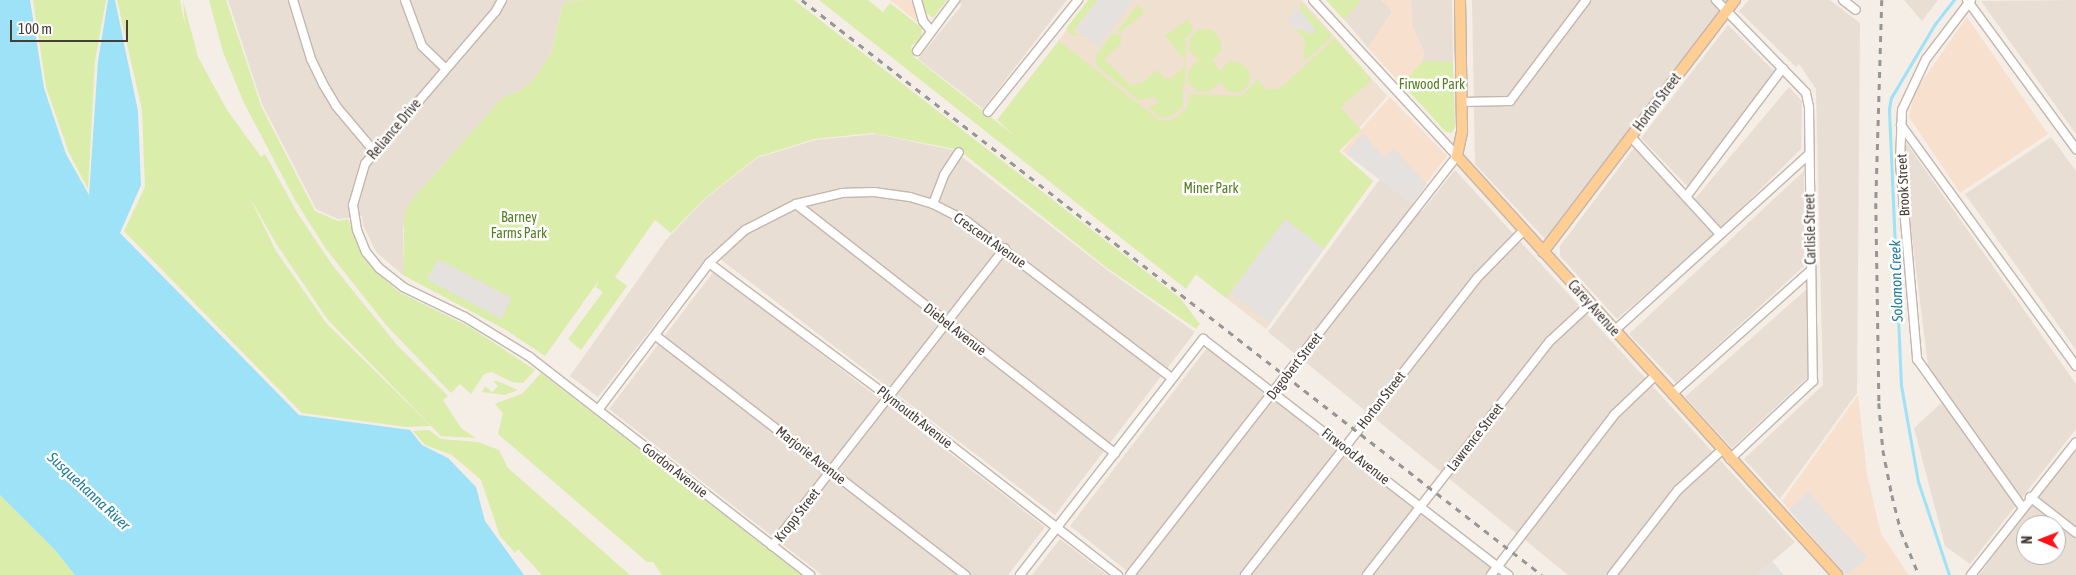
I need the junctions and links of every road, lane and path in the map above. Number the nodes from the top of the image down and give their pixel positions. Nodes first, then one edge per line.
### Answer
1 (293, 0) edge
2 (405, 0) edge
3 (502, 0) edge
4 (917, 0) edge
5 (955, 0) edge
6 (1078, 0) edge
7 (1313, 0) edge
8 (1460, 0) edge
9 (1586, 0) edge
10 (1716, 0) edge
11 (1735, 0) edge
12 (1843, 0) edge
13 (1969, 1) edge
14 (1856, 10) dead end
15 (1727, 11) junction
16 (931, 31) junction
17 (917, 51) dead end
18 (1783, 68) junction
19 (446, 69) junction
20 (1462, 102) junction
21 (988, 112) dead end
22 (1900, 125) junction
23 (1631, 137) junction
24 (374, 150) junction
25 (2076, 150) edge
26 (959, 152) dead end
27 (1808, 155) junction
28 (1457, 156) junction
29 (1686, 197) junction
30 (796, 204) junction
31 (932, 204) junction
32 (1524, 230) junction
33 (1720, 234) junction
34 (1005, 248) junction
35 (1543, 252) junction
36 (709, 263) junction
37 (1811, 270) junction
38 (1590, 304) junction
39 (947, 323) junction
40 (1614, 331) junction
41 (656, 336) junction
42 (542, 365) joint
43 (2076, 366) edge
44 (1655, 376) junction
45 (1172, 378) junction
46 (1274, 392) junction
47 (1672, 394) junction
48 (889, 397) junction
49 (598, 410) junction
50 (2076, 442) edge
51 (1344, 447) junction
52 (1722, 450) junction
53 (1115, 453) junction
54 (1730, 459) junction
55 (831, 472) junction
56 (2030, 497) junction
57 (1420, 507) junction
58 (2022, 507) junction
59 (1057, 527) junction
60 (2076, 533) edge
61 (772, 546) junction
62 (1497, 566) junction
63 (1973, 572) edge
64 (810, 575) edge
65 (965, 575) edge
66 (1020, 575) edge
67 (1118, 575) edge
68 (1130, 575) edge
69 (1246, 575) edge
70 (1367, 575) edge
71 (1491, 575) edge
72 (1508, 575) edge
73 (1612, 575) edge
74 (1837, 575) edge
75 (1982, 575) edge

1 - 24 street
2 - 19 street
3 - 19 street, Reliance Drive
4 - 16 street
5 - 16 street
6 - 21 street
7 - 28 street
8 - 20 main road
9 - 20 street
10 - 15 street, Carlisle Street
11 - 15 main road, Horton Street
12 - 14 street
13 - 22 street, Brook Street
13 - 25 street
15 - 18 street, Carlisle Street
15 - 23 main road, Horton Street
16 - 17 street
18 - 27 street, Carlisle Street
18 - 29 street
19 - 24 street, Reliance Drive
20 - 28 main road
22 - 43 street
22 - 58 street, Brook Street
23 - 29 street
23 - 35 main road, Horton Street
24 - 42 street, Reliance Drive
26 - 31 street
27 - 33 street
27 - 37 street, Carlisle Street
28 - 32 main road, Carey Avenue
28 - 46 street, Dagobert Street
29 - 33 street
30 - 31 street, Crescent Avenue
30 - 36 street, Crescent Avenue
30 - 39 street, Diebel Avenue
31 - 34 street, Crescent Avenue
32 - 35 main road, Carey Avenue
32 - 51 street, Horton Street
33 - 40 street
34 - 39 street, Kropp Street
34 - 45 street, Crescent Avenue
35 - 38 main road, Carey Avenue
36 - 41 street, Crescent Avenue
36 - 48 street, Plymouth Avenue
37 - 47 street
37 - 54 street, Carlisle Street
38 - 40 main road, Carey Avenue
38 - 57 street, Lawrence Street
39 - 48 street, Kropp Street
39 - 53 street, Diebel Avenue
40 - 44 main road, Carey Avenue
41 - 49 street, Crescent Avenue
41 - 55 street, Marjorie Avenue
42 - 49 street, Gordon Avenue
44 - 47 main road, Carey Avenue
44 - 62 street
45 - 46 street, Firwood Avenue
45 - 53 street
46 - 51 street, Firwood Avenue
46 - 68 street, Dagobert Street
47 - 52 main road, Carey Avenue
48 - 55 street, Kropp Street
48 - 59 street, Plymouth Avenue
49 - 61 street, Gordon Avenue
50 - 56 street
51 - 57 street, Firwood Avenue
51 - 69 street, Horton Street
52 - 54 main road, Carey Avenue
52 - 73 street
53 - 59 street
54 - 74 main road, Carey Avenue
55 - 61 street, Kropp Street
55 - 65 street, Marjorie Avenue
56 - 58 street
56 - 60 street
57 - 62 street, Firwood Avenue
57 - 70 street, Lawrence Street
58 - 63 street
59 - 66 street
59 - 67 street, Plymouth Avenue
61 - 64 street, Gordon Avenue
62 - 71 street
62 - 72 street, Firwood Avenue
63 - 75 street

